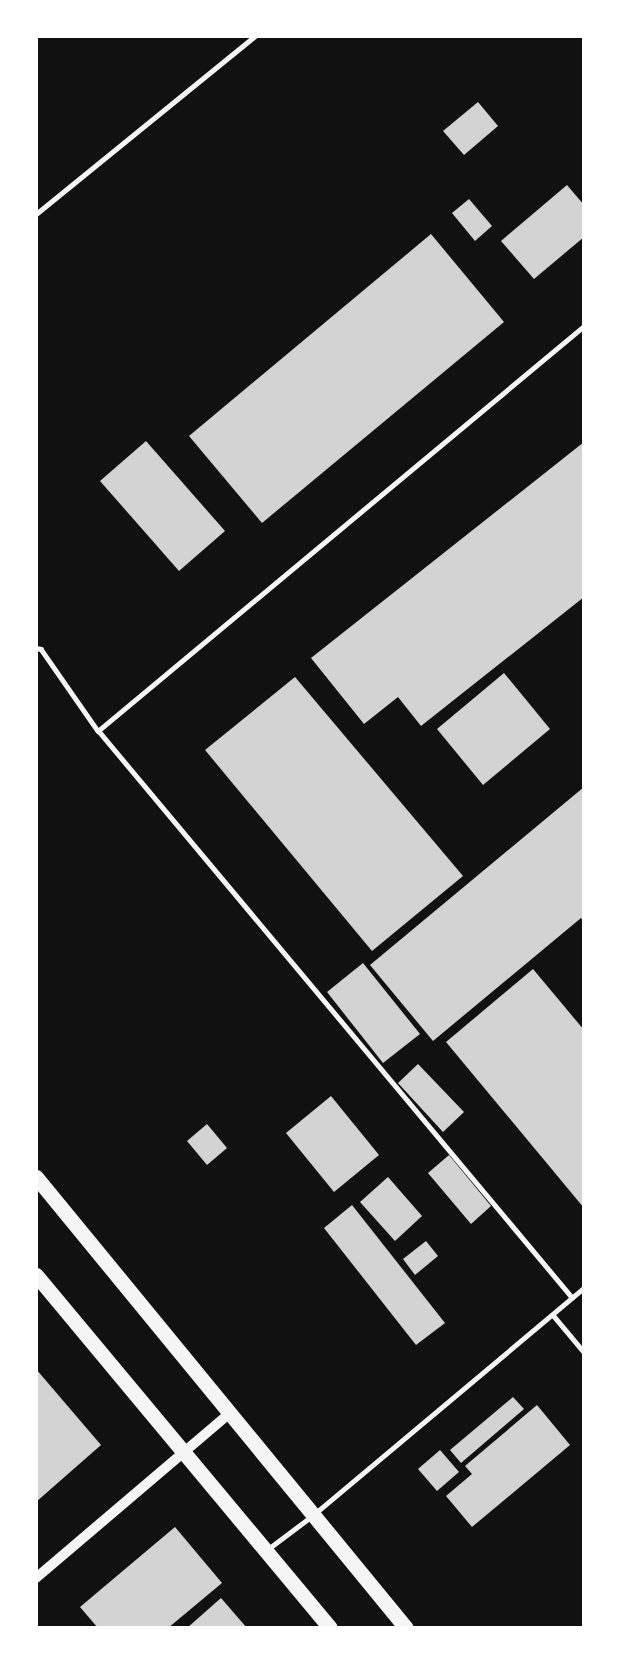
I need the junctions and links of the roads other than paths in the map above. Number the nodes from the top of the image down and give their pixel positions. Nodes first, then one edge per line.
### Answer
1 (255, 36) edge
2 (36, 214) edge
3 (584, 326) edge
4 (36, 648) edge
5 (98, 731) junction
6 (36, 1177) edge
7 (36, 1275) edge
8 (584, 1288) edge
9 (573, 1298) junction
10 (553, 1315) junction
11 (584, 1352) edge
12 (230, 1413) junction
13 (184, 1453) junction
14 (312, 1516) junction
15 (266, 1551) junction
16 (36, 1578) edge
17 (330, 1628) edge
18 (406, 1628) edge

1 - 2 lane
3 - 5 lane
4 - 5 lane
5 - 9 lane
6 - 12 main road
7 - 13 main road
8 - 9 lane
9 - 10 lane
10 - 11 lane
10 - 14 lane
12 - 13 street
12 - 14 main road
13 - 15 main road
13 - 16 street
14 - 15 lane
14 - 18 main road
15 - 17 main road

